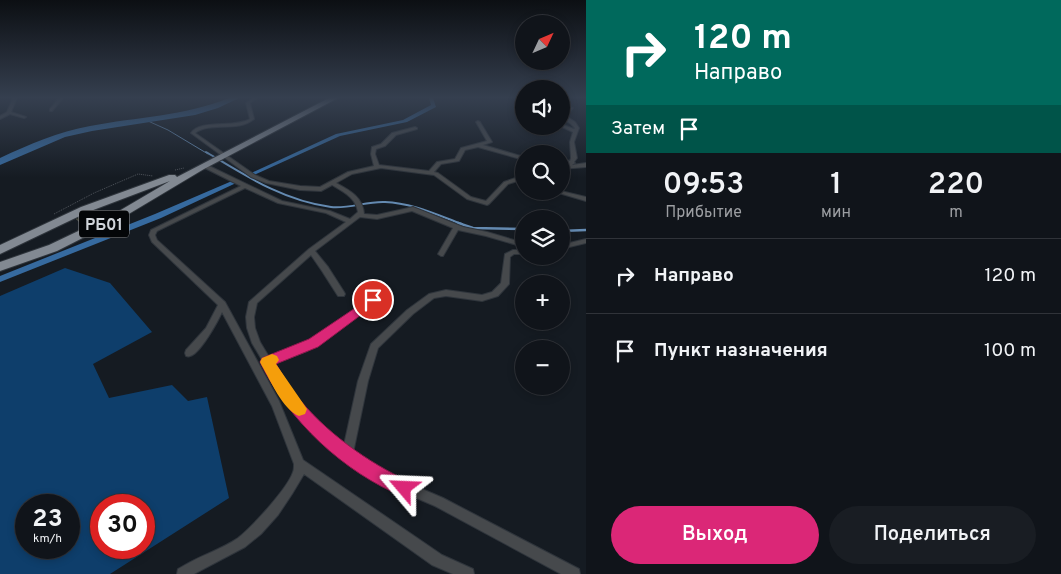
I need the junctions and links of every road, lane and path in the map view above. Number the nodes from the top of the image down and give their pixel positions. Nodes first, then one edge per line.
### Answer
1 (227, 125) edge
2 (283, 125) edge
3 (480, 125) edge
4 (575, 125) edge
5 (415, 128) dead end
6 (570, 129) edge
7 (576, 132) junction
8 (478, 146) junction
9 (223, 156) junction
10 (515, 157) edge
11 (205, 165) junction
12 (570, 165) joint
13 (586, 165) edge
14 (377, 166) junction
15 (431, 172) junction
16 (515, 181) edge
17 (333, 184) junction
18 (245, 186) junction
19 (570, 195) edge
20 (586, 199) edge
21 (354, 218) junction
22 (456, 228) junction
23 (586, 241) edge
24 (515, 242) edge
25 (570, 245) edge
26 (0, 250) edge
27 (311, 251) junction
28 (515, 253) edge
29 (441, 254) dead end
30 (0, 267) edge
31 (387, 290) dead end
32 (341, 294) dead end
33 (222, 304) junction
34 (189, 353) dead end
35 (267, 362) junction
36 (290, 399) junction
37 (276, 404) junction
38 (347, 455) junction
39 (299, 464) junction
40 (190, 572) edge
41 (468, 574) edge
42 (574, 574) edge

1 - 9 street
2 - 9 highway, РБ01
3 - 8 street
4 - 7 street
5 - 14 street
6 - 7 street
7 - 12 street
8 - 10 street
8 - 15 street
9 - 11 highway, РБ01
9 - 17 street
11 - 18 street
11 - 26 highway, РБ01
11 - 30 highway, РБ01
12 - 13 street
14 - 15 street
14 - 17 street
15 - 16 street
17 - 21 street
18 - 21 street
18 - 33 street
19 - 20 street
21 - 22 street
21 - 27 street
22 - 24 street
22 - 29 street
23 - 25 street
27 - 32 street
27 - 35 street
28 - 38 street
31 - 35 street
33 - 34 street
33 - 37 street
35 - 36 street
36 - 37 street
36 - 38 street
37 - 39 street
38 - 42 street
39 - 40 street
39 - 41 street

